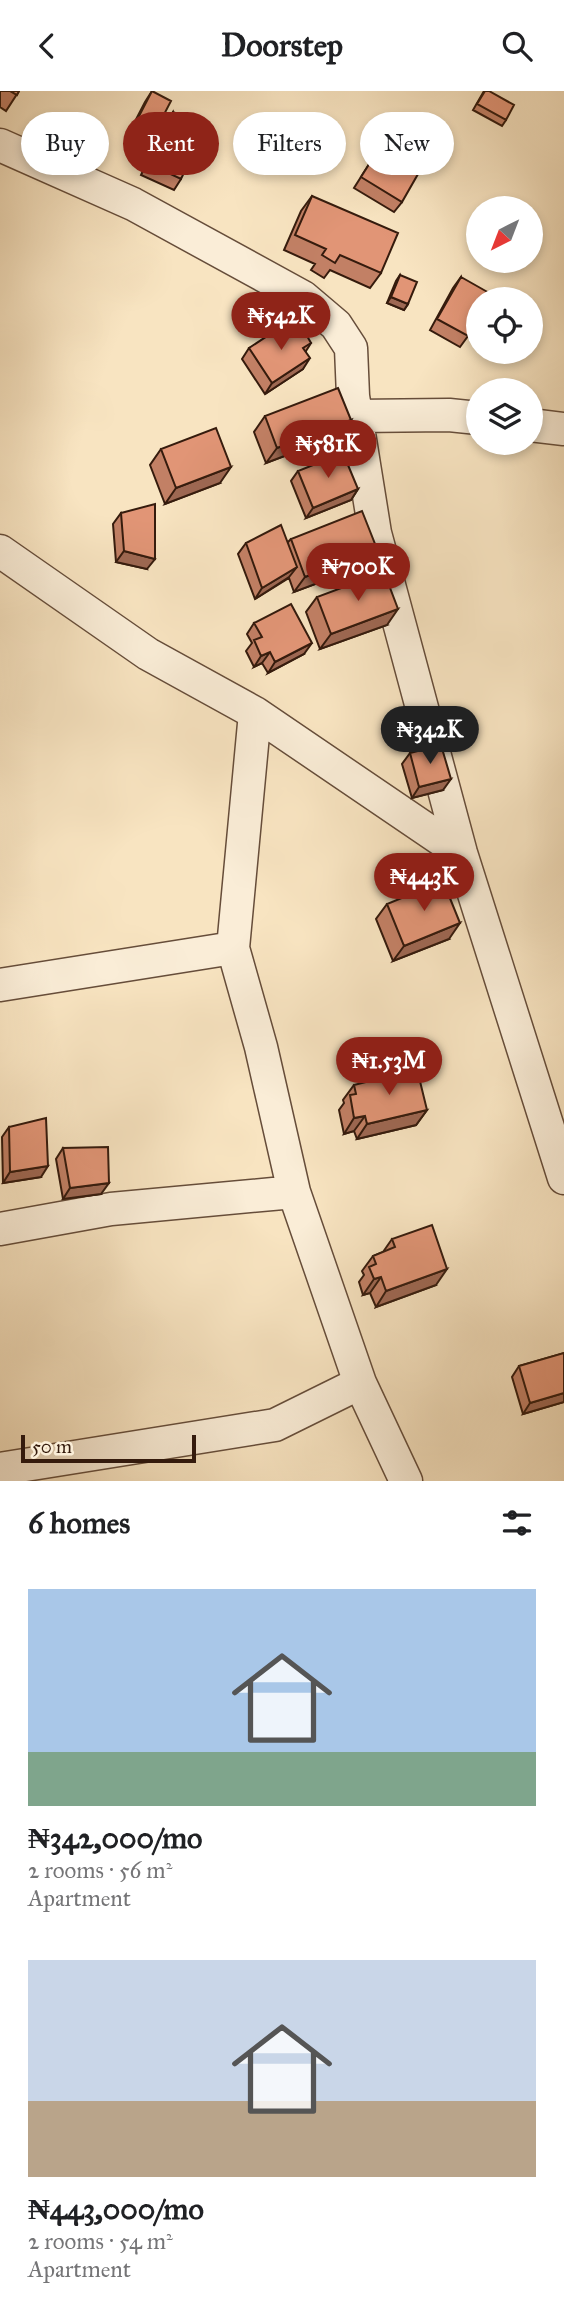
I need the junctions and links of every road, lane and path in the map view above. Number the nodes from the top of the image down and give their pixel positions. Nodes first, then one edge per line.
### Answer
1 (0, 145) edge
2 (356, 416) junction
3 (466, 417) edge
4 (543, 427) edge
5 (564, 429) edge
6 (0, 551) edge
7 (255, 713) junction
8 (461, 853) junction
9 (233, 948) junction
10 (0, 985) edge
11 (564, 1178) edge
12 (294, 1192) junction
13 (0, 1230) edge
14 (360, 1384) junction
15 (0, 1469) edge
16 (406, 1481) edge

1 - 2 street
2 - 3 street
2 - 8 street
4 - 5 street
6 - 7 street
7 - 8 street
7 - 9 street
8 - 11 street
9 - 10 street
9 - 12 street
12 - 13 street
12 - 14 street
14 - 15 street
14 - 16 street

